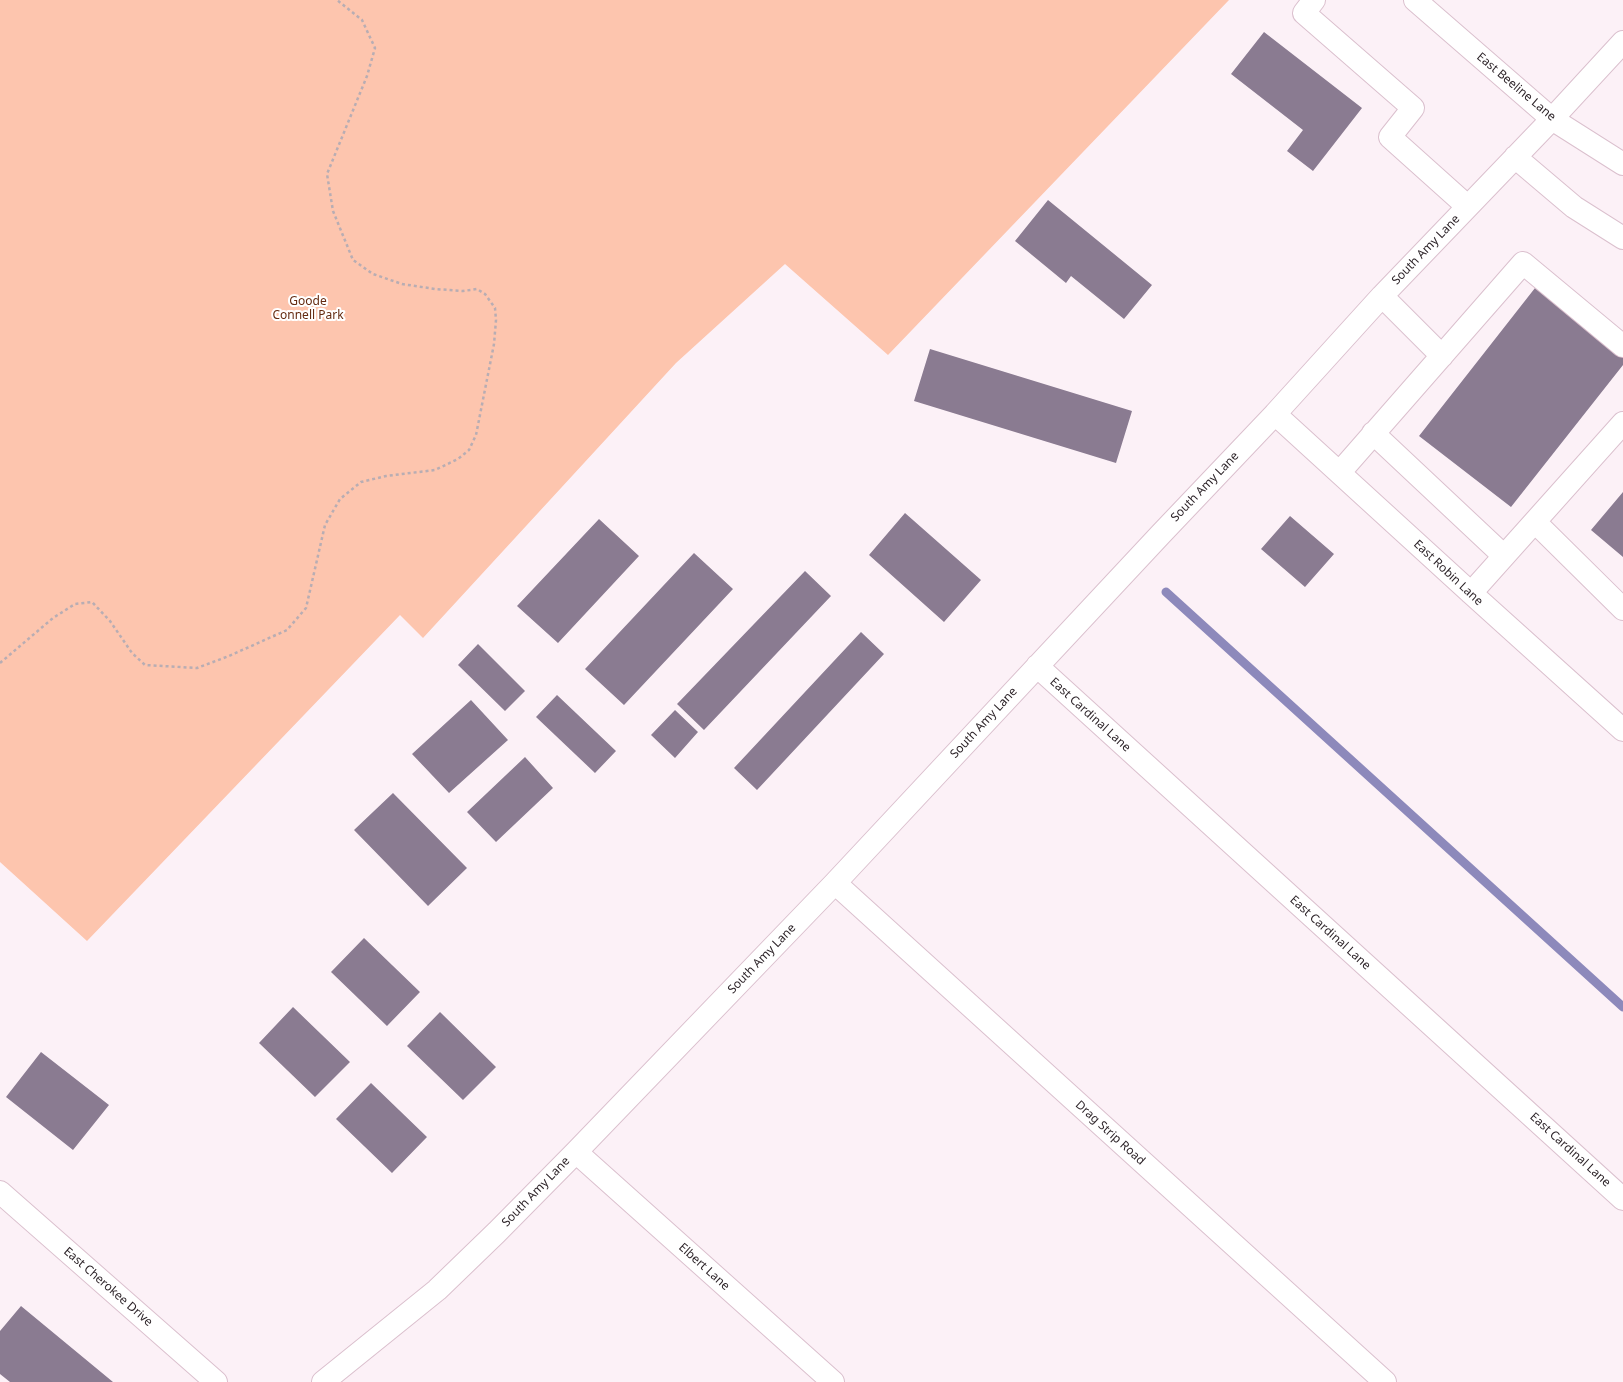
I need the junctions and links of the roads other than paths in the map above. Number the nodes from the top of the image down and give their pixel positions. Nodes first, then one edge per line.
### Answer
1 (1314, 0) edge
2 (1415, 0) edge
3 (1623, 42) edge
4 (1552, 119) junction
5 (1515, 157) junction
6 (1623, 164) edge
7 (1467, 206) junction
8 (1623, 238) edge
9 (1382, 296) junction
10 (1623, 346) edge
11 (1442, 356) junction
12 (1275, 414) junction
13 (1623, 423) edge
14 (1373, 434) junction
15 (1340, 472) junction
16 (1535, 522) junction
17 (1504, 556) junction
18 (1471, 594) junction
19 (1623, 609) edge
20 (1037, 666) junction
21 (1623, 730) edge
22 (835, 883) junction
23 (576, 1152) junction
24 (0, 1192) edge
25 (1623, 1199) edge
26 (216, 1382) edge
27 (323, 1382) edge
28 (833, 1382) edge
29 (1385, 1382) edge

1 - 7 street
2 - 4 street, East Beeline Lane
3 - 4 street, South Amy Lane
4 - 5 street, South Amy Lane
4 - 6 street, East Beeline Lane
5 - 7 street, South Amy Lane
5 - 8 street
7 - 9 street, South Amy Lane
9 - 11 street
9 - 12 street, South Amy Lane
10 - 11 street
11 - 14 street
12 - 15 street, East Robin Lane
12 - 20 street, South Amy Lane
13 - 16 street
14 - 15 street
14 - 17 street
15 - 18 street, East Robin Lane
16 - 17 street
16 - 19 street
17 - 18 street
18 - 21 street, East Robin Lane
20 - 22 street, South Amy Lane
20 - 25 street, East Cardinal Lane
22 - 23 street, South Amy Lane
22 - 29 street, Drag Strip Road
23 - 27 street, South Amy Lane
23 - 28 street, Elbert Lane
24 - 26 street, East Cherokee Drive

